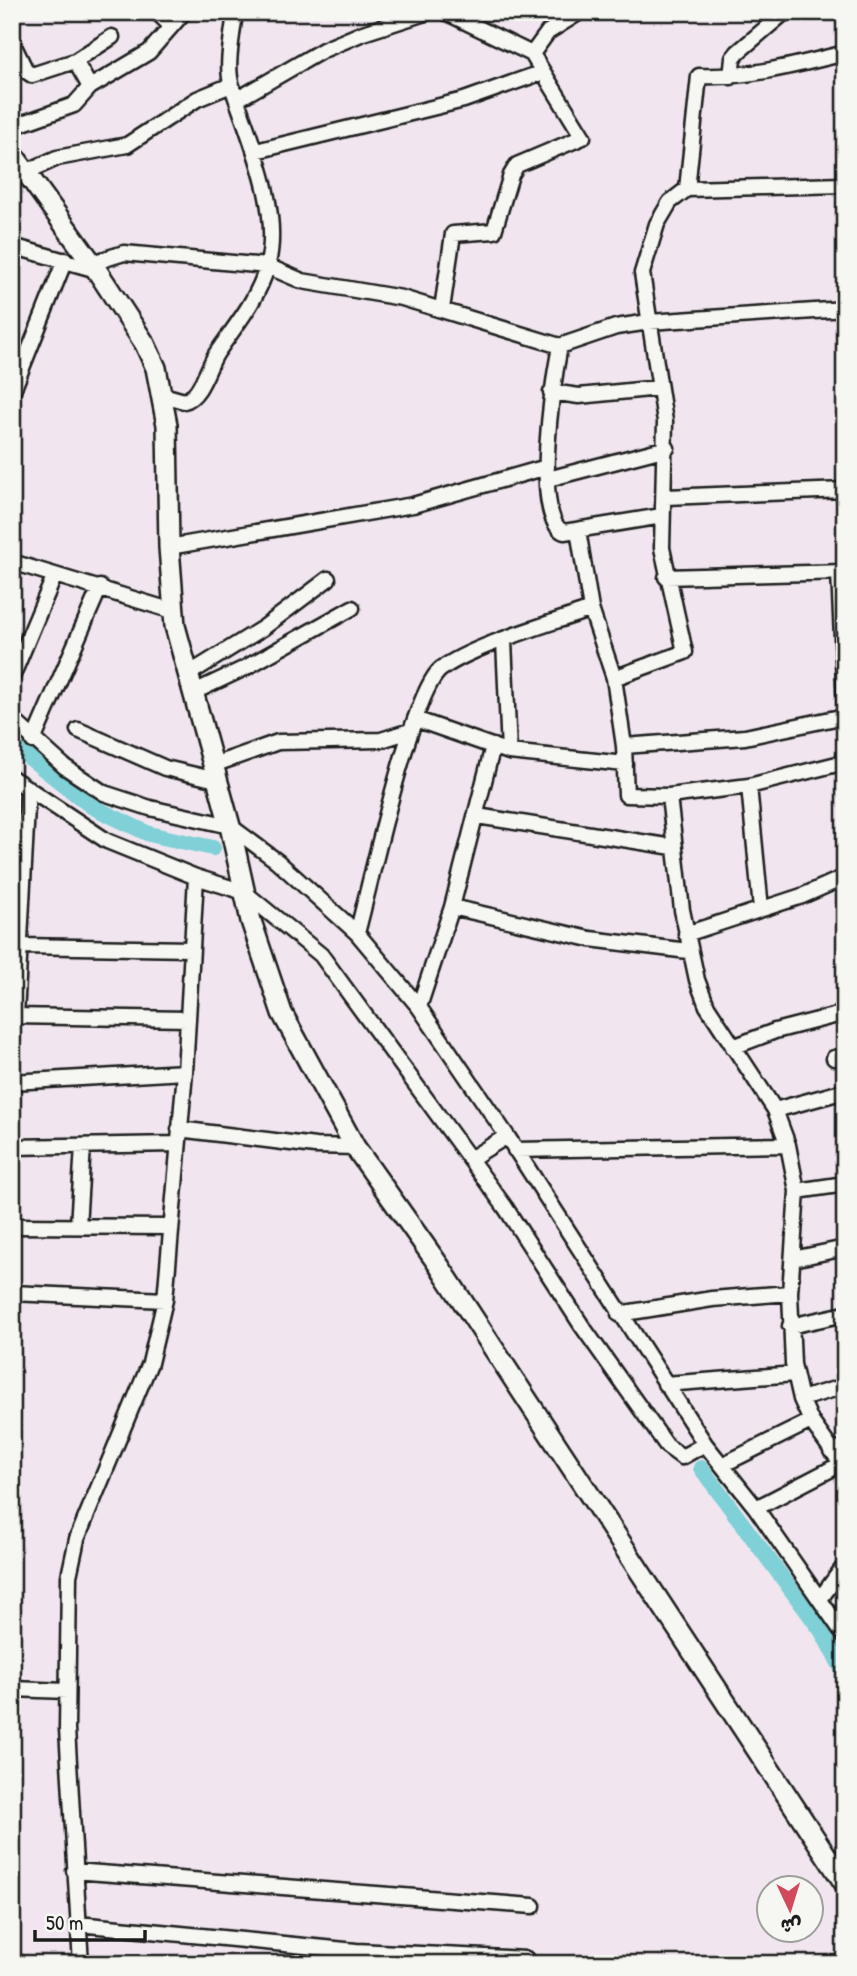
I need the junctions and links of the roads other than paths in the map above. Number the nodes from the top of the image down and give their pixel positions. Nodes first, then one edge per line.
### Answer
1 (157, 12) edge
2 (184, 12) edge
3 (235, 12) edge
4 (428, 12) edge
5 (444, 12) edge
6 (580, 12) edge
7 (785, 12) edge
8 (171, 26) junction
9 (112, 37) dead end
10 (12, 42) edge
11 (845, 53) edge
12 (532, 54) junction
13 (75, 61) junction
14 (543, 72) junction
15 (731, 77) junction
16 (231, 85) junction
17 (90, 87) junction
18 (238, 99) junction
19 (12, 127) edge
20 (256, 151) junction
21 (12, 153) edge
22 (26, 172) junction
23 (845, 185) edge
24 (687, 189) junction
25 (12, 246) edge
26 (65, 260) junction
27 (267, 266) junction
28 (94, 267) junction
29 (442, 309) junction
30 (845, 309) edge
31 (649, 322) junction
32 (560, 346) junction
33 (659, 388) junction
34 (551, 392) junction
35 (12, 393) edge
36 (163, 395) junction
37 (667, 448) junction
38 (548, 473) junction
39 (845, 490) edge
40 (666, 497) junction
41 (662, 516) junction
42 (578, 530) junction
43 (169, 547) junction
44 (12, 562) edge
45 (842, 572) edge
46 (54, 577) junction
47 (666, 577) junction
48 (328, 579) dead end
49 (100, 587) junction
50 (352, 608) dead end
51 (591, 609) junction
52 (173, 611) junction
53 (504, 640) junction
54 (12, 677) edge
55 (614, 678) junction
56 (189, 684) junction
57 (845, 705) edge
58 (845, 716) edge
59 (12, 719) edge
60 (412, 725) junction
61 (78, 730) dead end
62 (33, 741) junction
63 (493, 746) junction
64 (624, 746) junction
65 (509, 752) junction
66 (845, 762) edge
67 (625, 764) junction
68 (215, 772) junction
69 (12, 779) edge
70 (750, 786) junction
71 (28, 788) junction
72 (669, 796) junction
73 (477, 816) junction
74 (230, 826) junction
75 (673, 847) junction
76 (196, 877) junction
77 (845, 877) edge
78 (244, 892) junction
79 (452, 908) junction
80 (761, 909) junction
81 (357, 933) junction
82 (686, 934) junction
83 (20, 946) junction
84 (191, 948) junction
85 (688, 951) junction
86 (419, 1007) junction
87 (845, 1013) edge
88 (14, 1016) edge
89 (188, 1019) junction
90 (733, 1047) junction
91 (184, 1072) junction
92 (12, 1082) edge
93 (845, 1091) edge
94 (775, 1110) junction
95 (179, 1129) junction
96 (507, 1136) junction
97 (177, 1144) junction
98 (788, 1145) junction
99 (83, 1146) junction
100 (12, 1147) edge
101 (355, 1147) junction
102 (515, 1150) junction
103 (470, 1159) junction
104 (845, 1184) edge
105 (797, 1191) junction
106 (12, 1226) edge
107 (78, 1226) junction
108 (170, 1227) junction
109 (845, 1248) edge
110 (793, 1259) junction
111 (12, 1293) edge
112 (790, 1293) junction
113 (165, 1300) junction
114 (619, 1314) junction
115 (845, 1314) edge
116 (790, 1326) junction
117 (796, 1374) junction
118 (666, 1384) junction
119 (845, 1386) edge
120 (801, 1399) junction
121 (811, 1421) junction
122 (705, 1444) junction
123 (838, 1449) edge
124 (722, 1465) junction
125 (843, 1467) edge
126 (757, 1508) junction
127 (845, 1565) edge
128 (820, 1599) junction
129 (845, 1636) edge
130 (12, 1689) edge
131 (67, 1690) junction
132 (74, 1871) junction
133 (845, 1884) edge
134 (533, 1906) dead end
135 (78, 1924) junction
136 (526, 1959) dead end
137 (80, 1964) edge

1 - 8 street
2 - 8 street
3 - 16 street
4 - 18 street
5 - 12 street
6 - 12 street
7 - 15 street
8 - 17 street
9 - 13 street
10 - 13 street
11 - 15 street
12 - 14 street
13 - 17 street
14 - 20 street
14 - 29 street
15 - 24 street
16 - 18 street
16 - 22 street
17 - 19 street
18 - 20 street
20 - 27 street
21 - 22 main road
22 - 28 main road
23 - 24 street
24 - 31 street
25 - 26 street
26 - 28 street
26 - 35 street
27 - 28 street
27 - 29 street
27 - 36 street
28 - 36 main road
29 - 32 street
30 - 31 street
31 - 32 street
31 - 33 street
32 - 34 street
33 - 34 street
33 - 37 street
34 - 38 street
36 - 43 main road
37 - 38 street
37 - 40 street
38 - 42 street
38 - 43 street
39 - 40 street
40 - 41 street
41 - 42 street
41 - 47 street
42 - 51 street
43 - 52 main road
44 - 46 street
45 - 47 street
45 - 57 street
46 - 49 street
46 - 54 street
47 - 55 street
48 - 56 street
49 - 52 street
49 - 62 street
50 - 56 street
51 - 53 street
51 - 55 street
52 - 56 main road
53 - 60 street
53 - 65 street
55 - 64 street
56 - 68 main road
58 - 64 street
59 - 62 street
60 - 63 street
60 - 68 street
60 - 81 street
61 - 68 street
62 - 74 street
63 - 65 street
63 - 73 street
64 - 67 street
65 - 67 street
66 - 70 street
67 - 72 street
68 - 74 main road
69 - 71 street
70 - 72 street
70 - 80 street
71 - 76 street
71 - 83 street
72 - 75 street
73 - 75 street
73 - 79 street
74 - 78 main road
74 - 81 street
75 - 82 street
76 - 78 street
76 - 84 street
77 - 80 street
78 - 101 main road
78 - 103 street
79 - 85 street
79 - 86 street
80 - 82 street
81 - 86 street
82 - 85 street
83 - 84 street
83 - 88 street
84 - 89 street
85 - 90 street
86 - 96 street
87 - 90 street
88 - 89 street
89 - 91 street
90 - 94 street
91 - 92 street
91 - 95 street
93 - 94 street
94 - 98 street
95 - 97 street
95 - 101 street
96 - 102 street
96 - 103 street
97 - 99 street
97 - 108 street
98 - 102 street
98 - 105 street
99 - 100 street
99 - 107 street
101 - 133 main road
102 - 114 street
103 - 122 street
104 - 105 street
105 - 110 street
106 - 107 street
107 - 108 street
108 - 113 street
109 - 110 street
110 - 112 street
111 - 113 street
112 - 114 street
112 - 116 street
113 - 131 street
114 - 118 street
115 - 116 street
116 - 117 street
117 - 118 street
117 - 120 street
118 - 122 street
119 - 120 street
120 - 121 street
121 - 123 street
121 - 124 street
122 - 124 street
123 - 125 street
124 - 126 street
125 - 126 street
126 - 128 street
127 - 128 street
128 - 129 street
130 - 131 street
131 - 132 street
132 - 134 street
132 - 135 street
135 - 136 street
135 - 137 street

